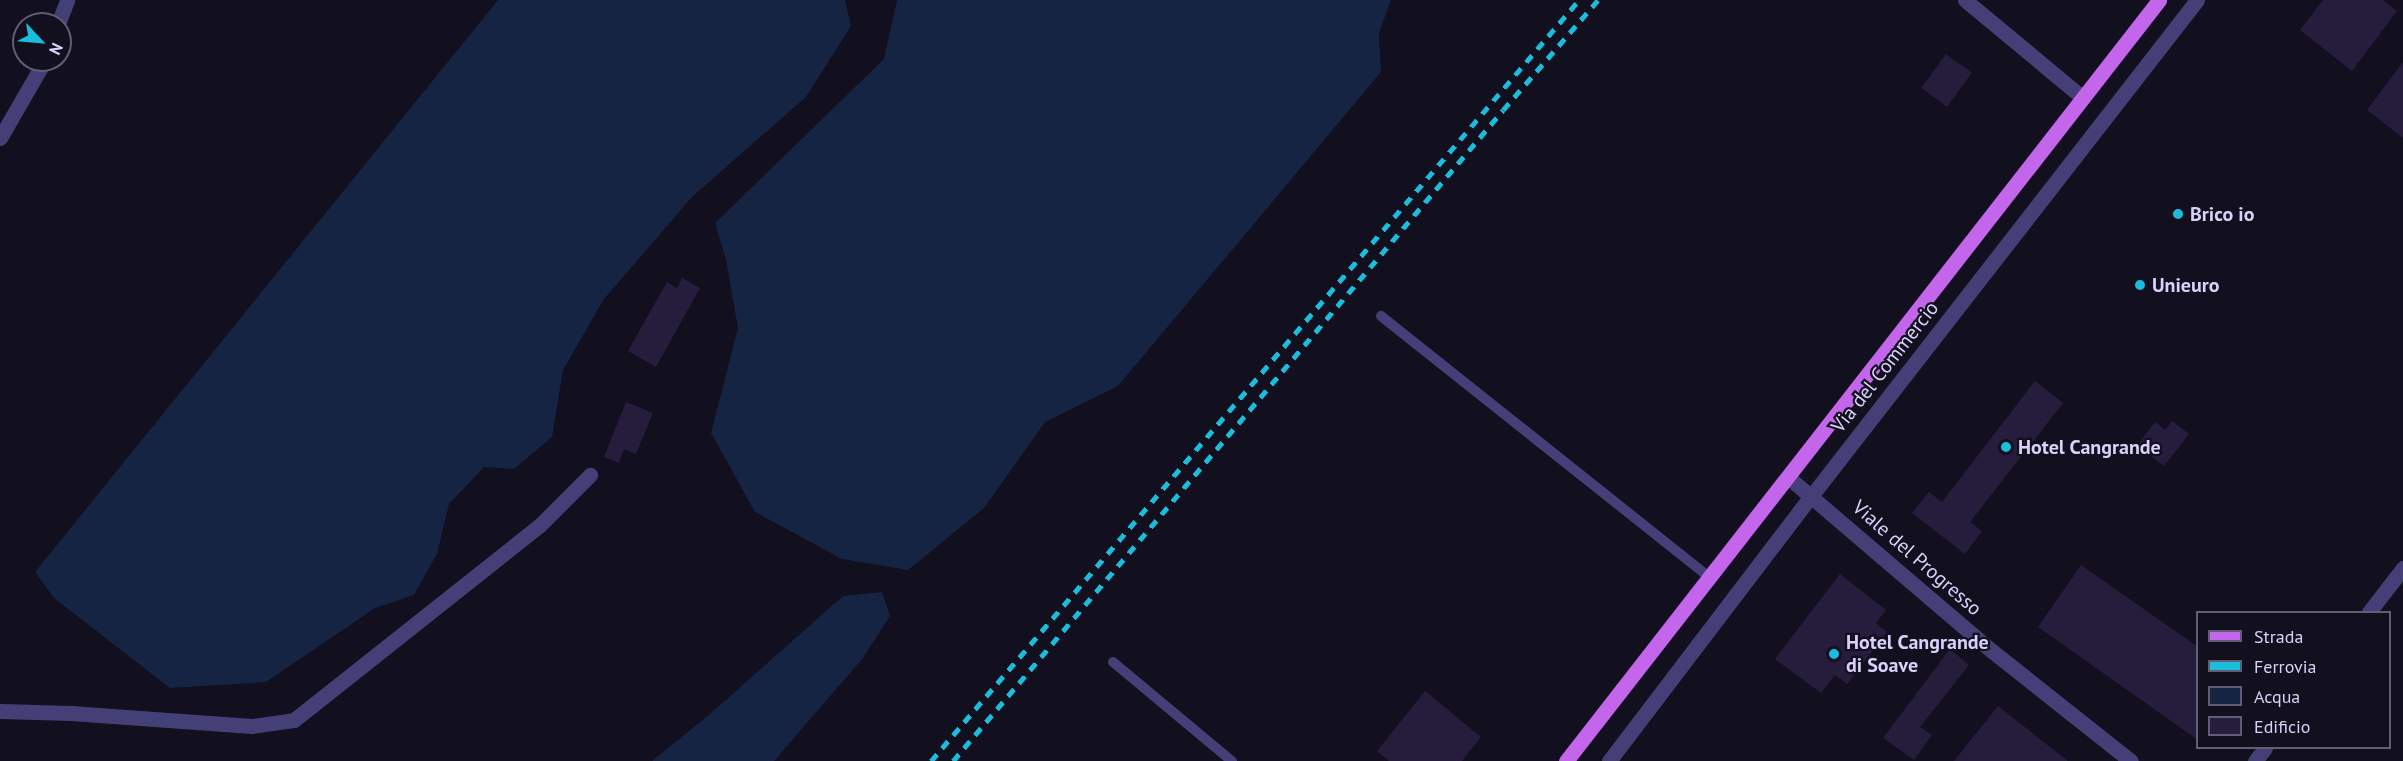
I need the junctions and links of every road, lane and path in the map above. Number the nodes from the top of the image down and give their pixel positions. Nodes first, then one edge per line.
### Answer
1 (1965, 0) edge
2 (2159, 0) edge
3 (2197, 0) edge
4 (38, 72) edge
5 (2083, 99) junction
6 (0, 138) edge
7 (1381, 316) dead end
8 (590, 475) dead end
9 (1788, 477) junction
10 (1812, 495) junction
11 (2403, 568) edge
12 (1709, 577) junction
13 (2370, 611) edge
14 (1113, 662) dead end
15 (0, 711) edge
16 (2263, 749) edge
17 (1232, 761) edge
18 (1566, 761) edge
19 (1609, 761) edge
20 (2132, 761) edge
21 (2254, 761) edge

1 - 5 street
2 - 5 main road
3 - 10 street, Via del Commercio
4 - 6 street
5 - 9 main road
7 - 12 lane
8 - 15 street
9 - 10 street, Viale del Progresso
9 - 12 main road
10 - 19 street, Via del Commercio
10 - 20 street, Viale del Progresso
11 - 13 street
12 - 18 main road
14 - 17 lane
16 - 21 street

